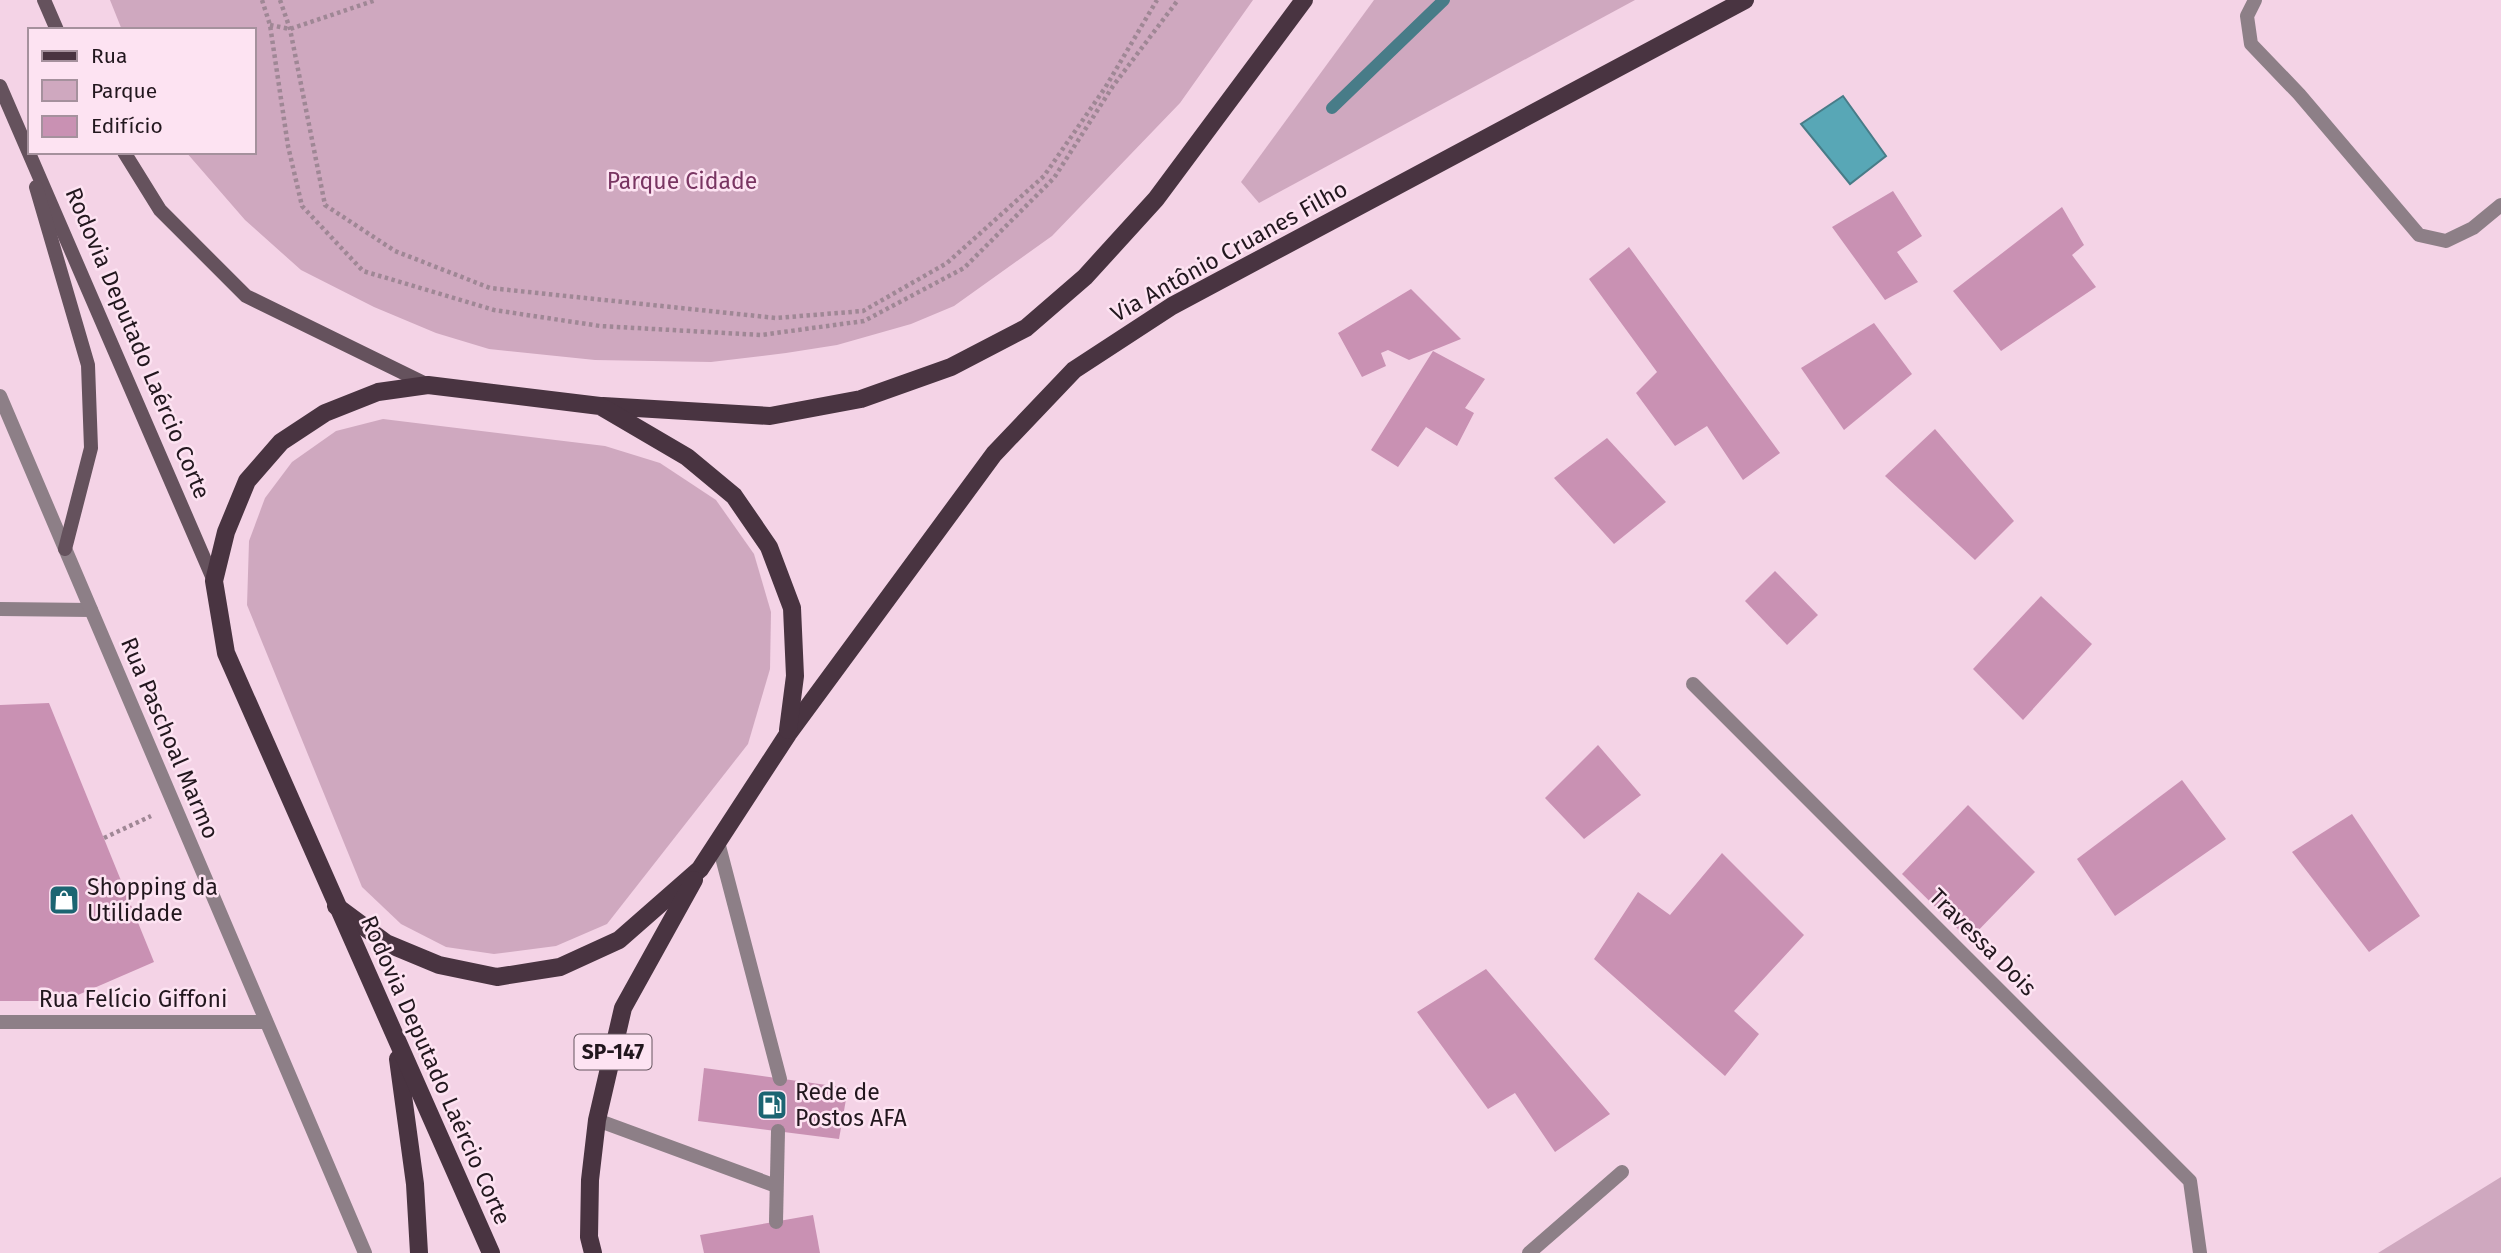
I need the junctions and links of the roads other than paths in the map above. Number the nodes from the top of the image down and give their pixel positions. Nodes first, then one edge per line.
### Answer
1 (44, 0) edge
2 (1304, 0) edge
3 (1745, 0) edge
4 (2255, 0) edge
5 (56, 28) edge
6 (0, 86) edge
7 (18, 125) junction
8 (28, 148) edge
9 (30, 154) edge
10 (125, 154) edge
11 (2501, 205) edge
12 (428, 385) junction
13 (0, 396) edge
14 (600, 406) junction
15 (65, 549) junction
16 (214, 581) junction
17 (0, 609) edge
18 (91, 610) junction
19 (1693, 684) dead end
20 (788, 734) junction
21 (718, 842) junction
22 (700, 869) junction
23 (336, 906) junction
24 (0, 1022) edge
25 (267, 1022) junction
26 (395, 1038) junction
27 (780, 1079) dead end
28 (597, 1120) junction
29 (778, 1131) dead end
30 (1622, 1172) dead end
31 (776, 1186) junction
32 (776, 1222) dead end
33 (365, 1253) edge
34 (419, 1253) edge
35 (491, 1253) edge
36 (593, 1253) edge
37 (1529, 1253) edge
38 (2200, 1253) edge

1 - 5 main road
2 - 14 main road, Via Antônio Cruanes Filho
3 - 20 main road, Via Antônio Cruanes Filho
4 - 11 street
6 - 7 main road, Rodovia Deputado Laércio Corte
7 - 8 main road, Rodovia Deputado Laércio Corte
7 - 15 main road
9 - 16 main road, Rodovia Deputado Laércio Corte
10 - 12 main road
12 - 14 main road, Via Antônio Cruanes Filho
12 - 16 main road, Via Antônio Cruanes Filho
13 - 15 street, Rua Paschoal Marmo
14 - 20 main road
15 - 18 street, Rua Paschoal Marmo
16 - 23 main road, Rodovia Deputado Laércio Corte
17 - 18 street
18 - 25 street, Rua Paschoal Marmo
19 - 38 street, Travessa Dois
20 - 21 main road, Via Antônio Cruanes Filho
21 - 22 main road, Via Antônio Cruanes Filho
21 - 27 street
22 - 23 main road
22 - 28 main road, SP-147
23 - 26 main road, Rodovia Deputado Laércio Corte
24 - 25 street, Rua Felício Giffoni
25 - 33 street, Rua Paschoal Marmo
26 - 34 main road
26 - 35 main road, Rodovia Deputado Laércio Corte
28 - 31 street
28 - 36 main road, SP-147
29 - 31 street
30 - 37 street
31 - 32 street

